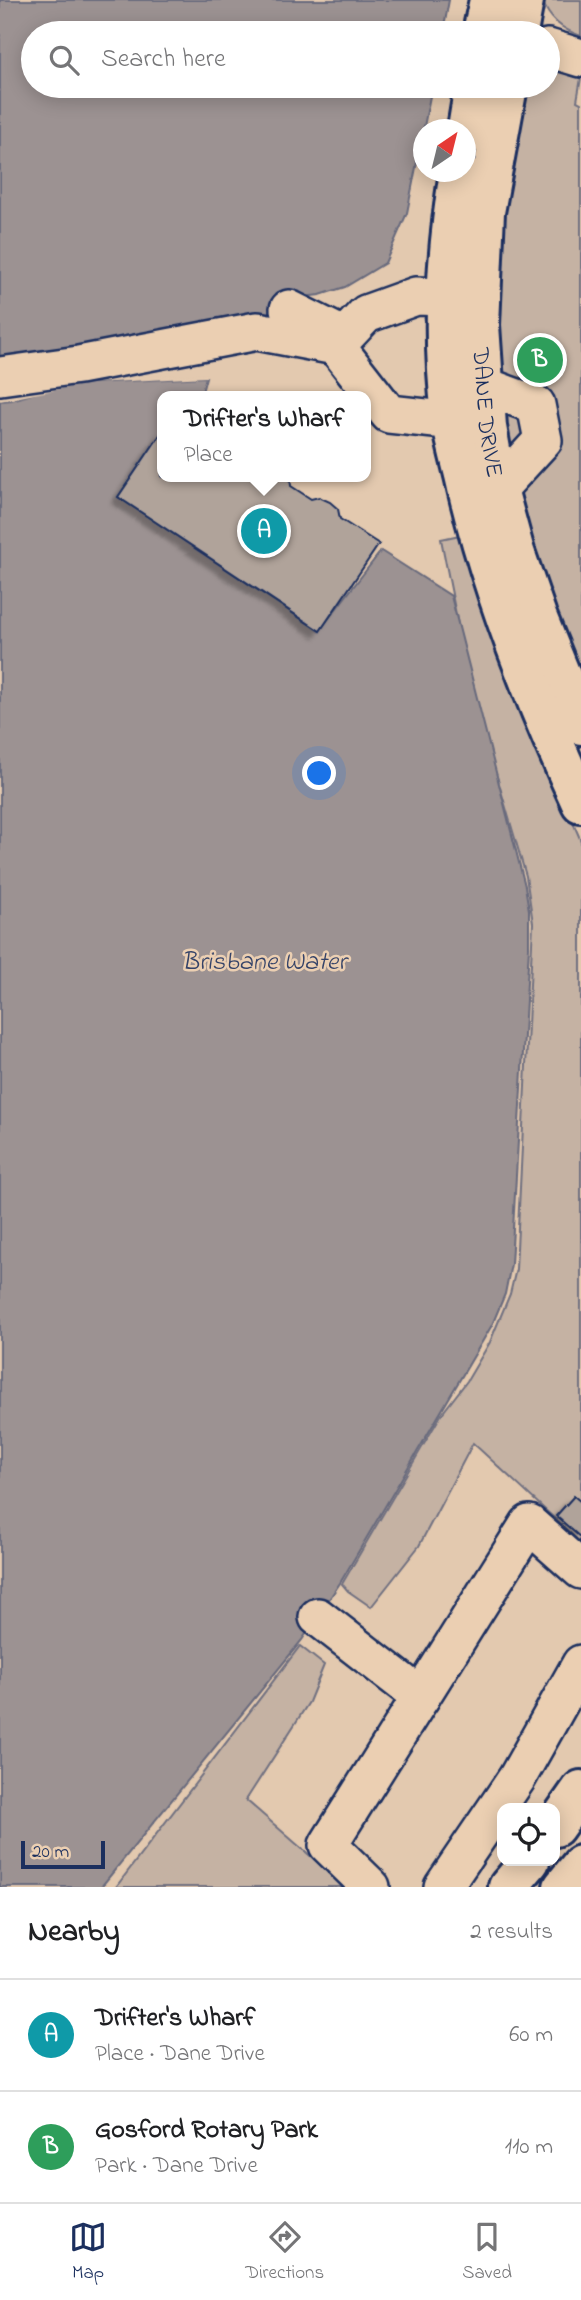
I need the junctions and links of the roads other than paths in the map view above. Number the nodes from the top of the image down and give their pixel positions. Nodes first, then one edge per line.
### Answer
1 (489, 0) edge
2 (524, 0) edge
3 (485, 21) edge
4 (520, 21) edge
5 (560, 52) edge
6 (581, 58) edge
7 (472, 98) edge
8 (506, 98) edge
9 (469, 119) edge
10 (457, 182) edge
11 (445, 297) junction
12 (289, 309) dead end
13 (340, 341) junction
14 (0, 376) edge
15 (473, 401) junction
16 (498, 488) junction
17 (581, 725) edge
18 (581, 803) edge
19 (581, 1570) edge
20 (318, 1617) dead end
21 (581, 1664) edge
22 (421, 1697) junction
23 (581, 1790) edge
24 (560, 1820) edge
25 (581, 1865) edge
26 (526, 1866) edge
27 (371, 1887) edge
28 (443, 1887) edge
29 (508, 1887) edge
30 (563, 1887) edge

1 - 3 highway
2 - 4 highway
5 - 6 street
7 - 9 highway
8 - 15 highway, DANE DRIVE
10 - 11 highway, DANE DRIVE
11 - 13 street
11 - 15 highway, DANE DRIVE
12 - 13 street
13 - 14 street
13 - 15 street
15 - 16 highway, DANE DRIVE
15 - 16 street
15 - 18 highway, DANE DRIVE
16 - 17 highway, DANE DRIVE
19 - 22 street
20 - 22 street
21 - 28 street
22 - 27 street
23 - 24 highway
25 - 30 highway
26 - 29 highway

